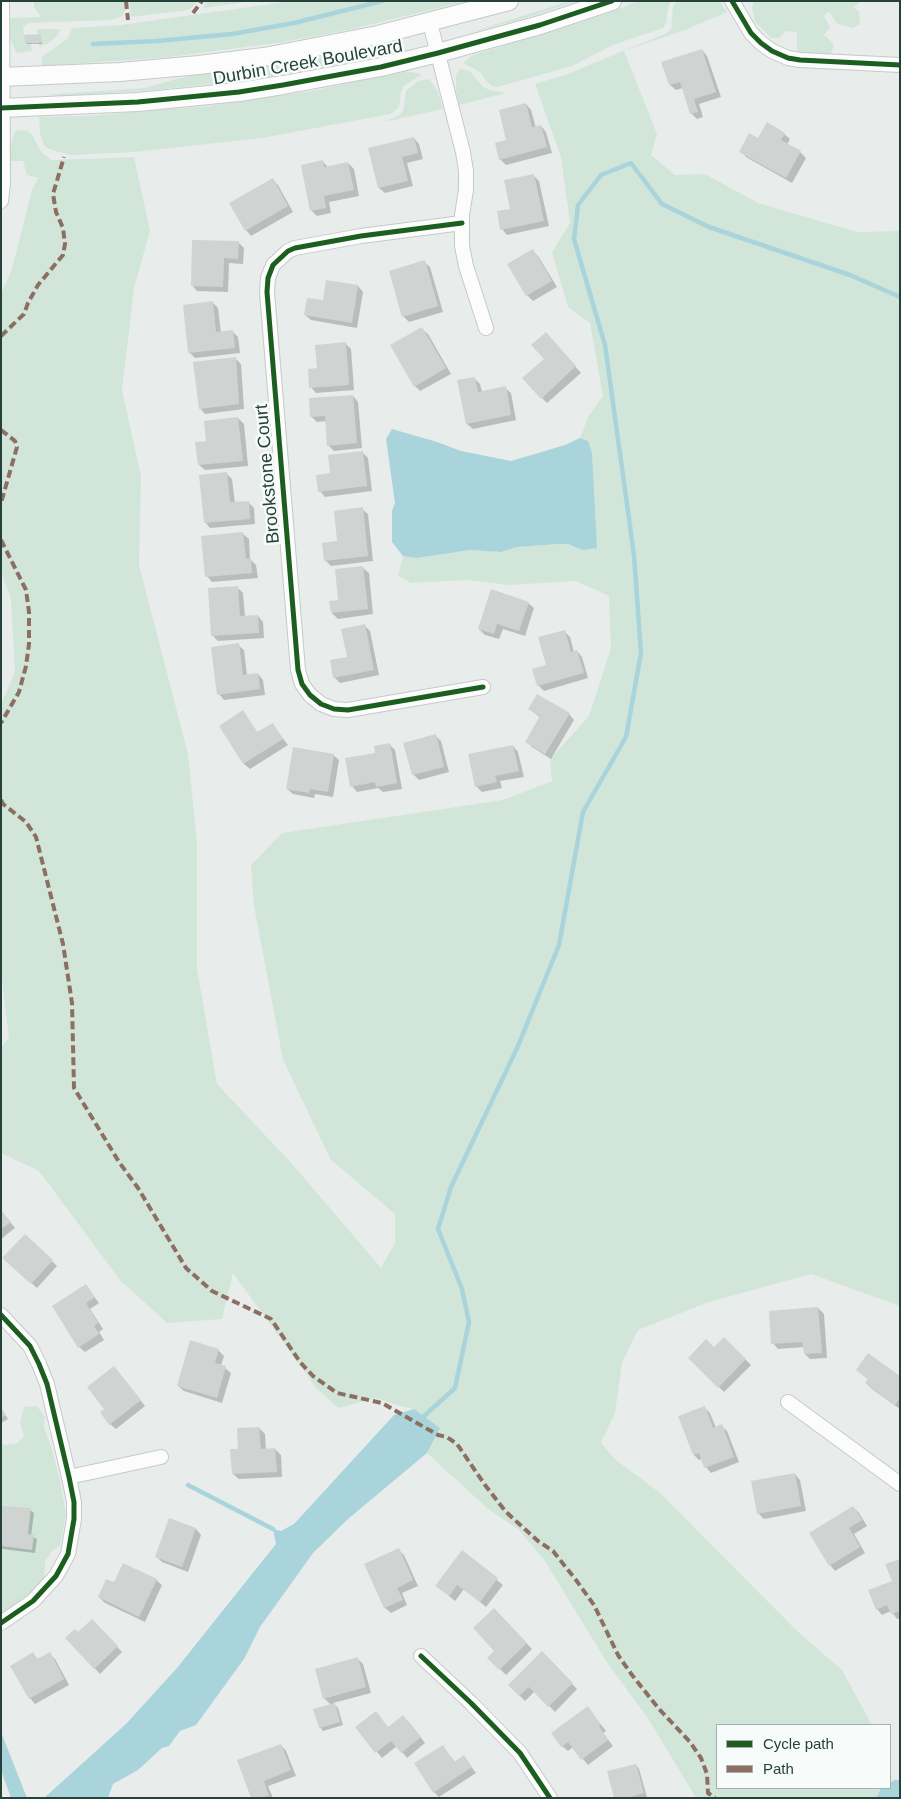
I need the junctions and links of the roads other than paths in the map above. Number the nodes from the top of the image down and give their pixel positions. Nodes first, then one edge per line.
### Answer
1 (2, 1) edge
2 (509, 1) edge
3 (612, 1) edge
4 (732, 1) edge
5 (430, 23) junction
6 (438, 53) junction
7 (900, 65) edge
8 (1, 77) edge
9 (2, 108) edge
10 (1, 201) edge
11 (462, 223) junction
12 (486, 328) dead end
13 (483, 687) dead end
14 (1, 1315) edge
15 (788, 1402) dead end
16 (160, 1456) dead end
17 (69, 1477) junction
18 (900, 1484) edge
19 (1, 1623) edge
20 (421, 1656) dead end
21 (550, 1798) edge

1 - 8 street
2 - 5 street, Durbin Creek Boulevard
3 - 6 street, Durbin Creek Boulevard
4 - 7 street
5 - 6 street
5 - 8 street, Durbin Creek Boulevard
6 - 9 street, Durbin Creek Boulevard
6 - 11 street
8 - 9 street
9 - 10 street
11 - 12 street
11 - 13 street, Brookstone Court
14 - 17 street
15 - 18 street
16 - 17 street
17 - 19 street
20 - 21 street

